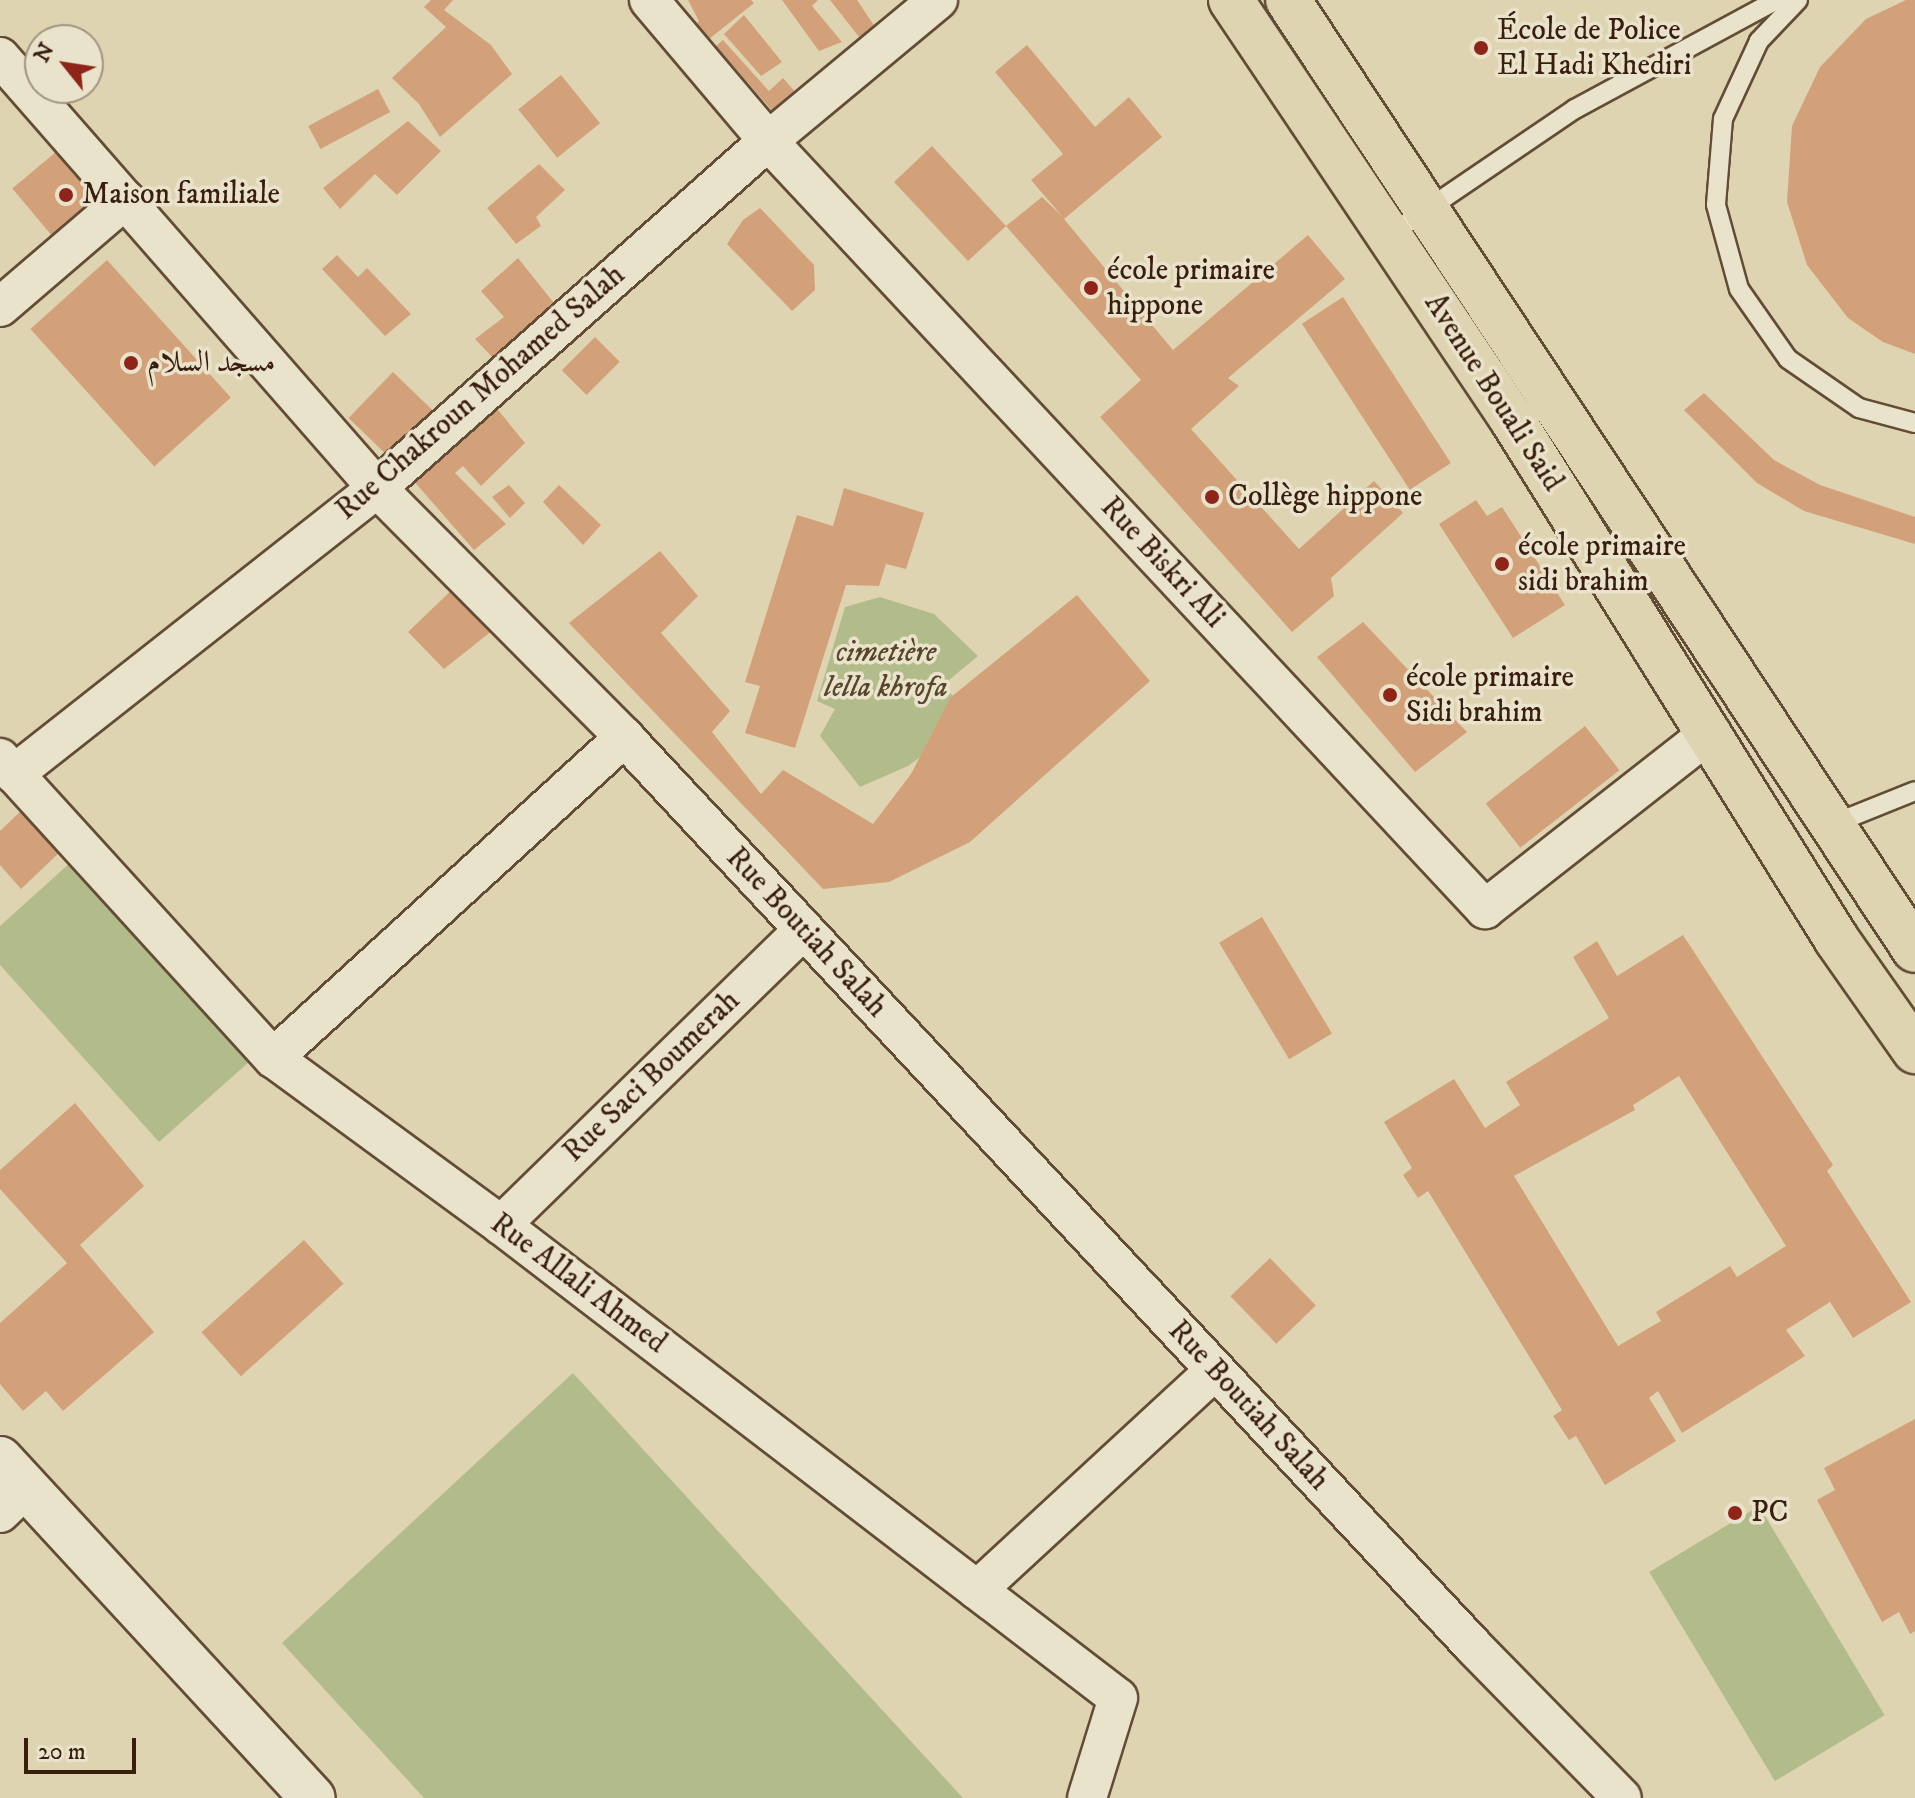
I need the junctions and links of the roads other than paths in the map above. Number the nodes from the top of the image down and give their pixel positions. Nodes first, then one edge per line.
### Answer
1 (649, 0) edge
2 (938, 0) edge
3 (1231, 0) edge
4 (1288, 0) edge
5 (1777, 0) edge
6 (1798, 0) edge
7 (0, 57) edge
8 (768, 141) junction
9 (125, 200) junction
10 (1427, 210) junction
11 (1388, 236) junction
12 (0, 307) edge
13 (1915, 423) edge
14 (377, 488) junction
15 (1711, 732) junction
16 (624, 737) junction
17 (7, 766) edge
18 (1915, 791) edge
19 (1833, 824) junction
20 (803, 930) junction
21 (1915, 950) edge
22 (1907, 1043) edge
23 (273, 1058) junction
24 (501, 1225) junction
25 (1215, 1370) junction
26 (9, 1487) edge
27 (977, 1590) junction
28 (313, 1798) edge
29 (1087, 1798) edge
30 (1622, 1798) edge

1 - 8 street, Rue Biskri Ali
2 - 8 street, Rue Chakroun Mohamed Salah
3 - 11 main road, Avenue Bouali Said
4 - 10 main road
5 - 10 lane
6 - 13 lane
7 - 9 street, Rue Boutiah Salah
8 - 14 street, Rue Chakroun Mohamed Salah
8 - 15 street, Rue Biskri Ali
9 - 12 street
9 - 14 street, Rue Boutiah Salah
10 - 11 lane
10 - 19 main road
11 - 15 main road, Avenue Bouali Said
14 - 16 street, Rue Boutiah Salah
14 - 17 street, Rue Chakroun Mohamed Salah
15 - 22 main road, Avenue Bouali Said
16 - 20 street, Rue Boutiah Salah
16 - 23 street
17 - 23 street, Rue Allali Ahmed
18 - 19 lane
19 - 21 main road
20 - 24 street, Rue Saci Boumerah
20 - 25 street, Rue Boutiah Salah
23 - 24 street, Rue Allali Ahmed
24 - 27 street, Rue Allali Ahmed
25 - 27 street
25 - 30 street, Rue Boutiah Salah
26 - 28 street
27 - 29 street, Rue Allali Ahmed

